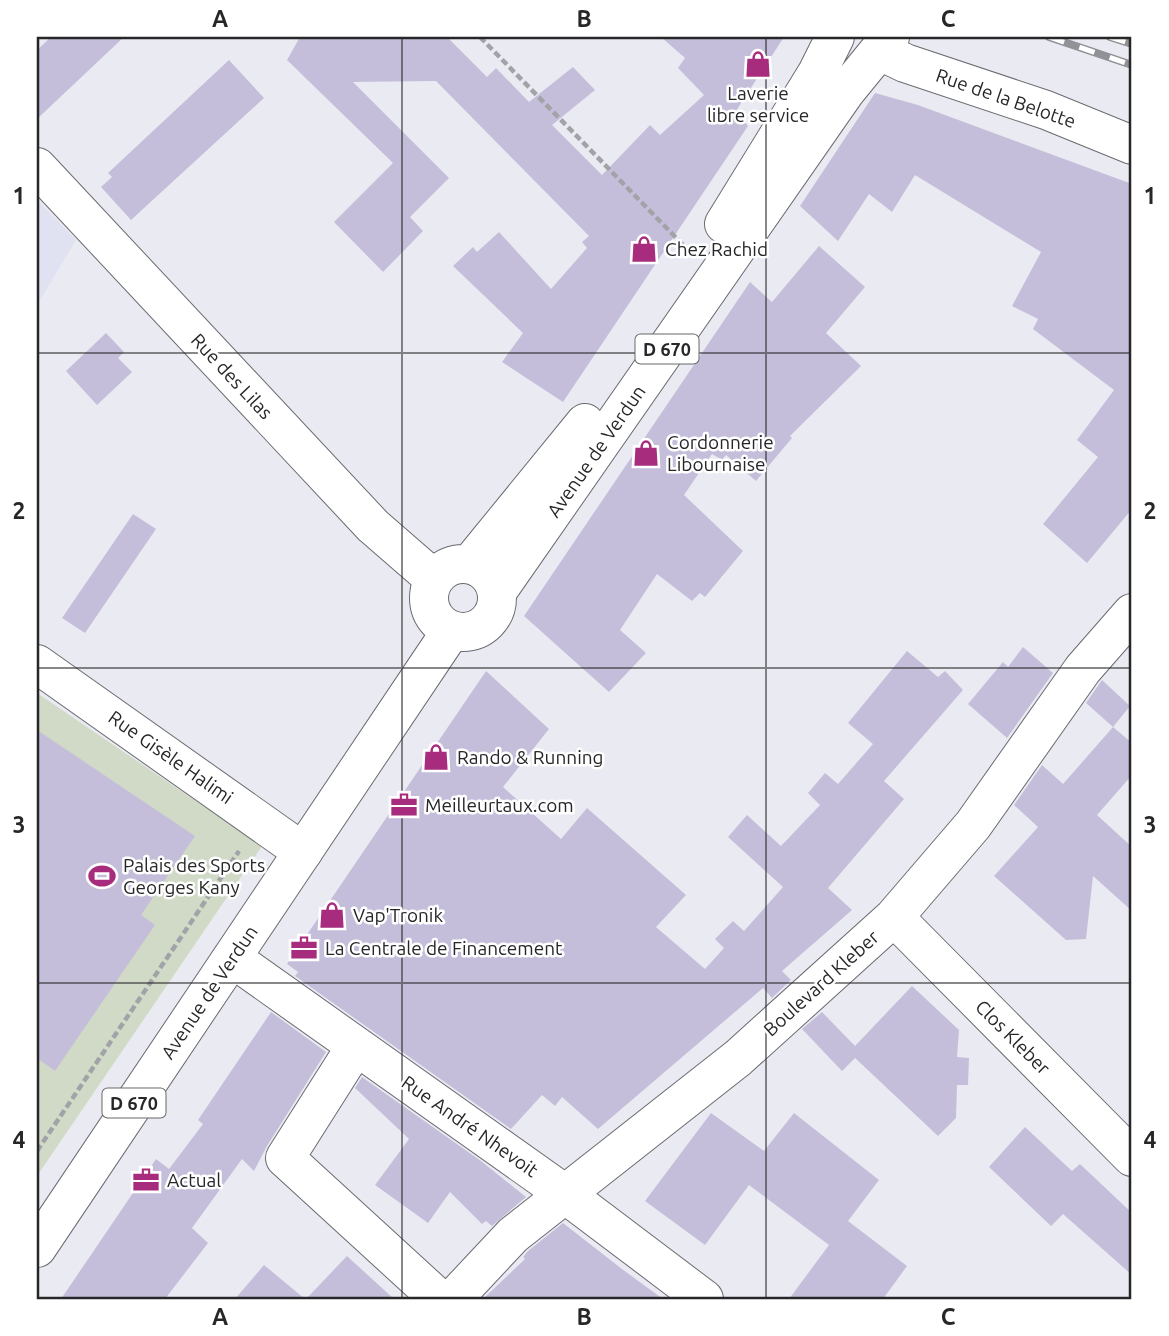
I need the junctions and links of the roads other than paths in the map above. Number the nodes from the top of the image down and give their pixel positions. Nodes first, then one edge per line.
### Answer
1 (835, 37) edge
2 (885, 44) edge
3 (1132, 145) edge
4 (37, 167) edge
5 (470, 564) junction
6 (434, 579) junction
7 (497, 592) junction
8 (1132, 613) edge
9 (451, 631) junction
10 (37, 664) edge
11 (303, 852) junction
12 (894, 917) junction
13 (232, 958) junction
14 (356, 1046) junction
15 (1132, 1157) edge
16 (565, 1194) junction
17 (37, 1248) edge
18 (439, 1299) edge
19 (453, 1299) edge
20 (704, 1299) edge

1 - 5 street, Avenue de Verdun / D 670
2 - 3 street, Rue de la Belotte
2 - 7 street, Avenue de Verdun / D 670
4 - 6 street, Rue des Lilas
5 - 6 street
5 - 7 street
6 - 9 street
7 - 9 street
8 - 12 street, Boulevard Kleber
9 - 11 street, Avenue de Verdun / D 670
10 - 11 street, Rue Gisèle Halimi
11 - 13 street, Avenue de Verdun / D 670
12 - 15 street, Clos Kleber
12 - 16 street, Boulevard Kleber
13 - 14 street, Rue André Nhevoit
13 - 17 street, Avenue de Verdun / D 670
14 - 16 street, Rue André Nhevoit
14 - 18 street
16 - 19 street, Boulevard Kleber
16 - 20 street, Rue André Nhevoit

